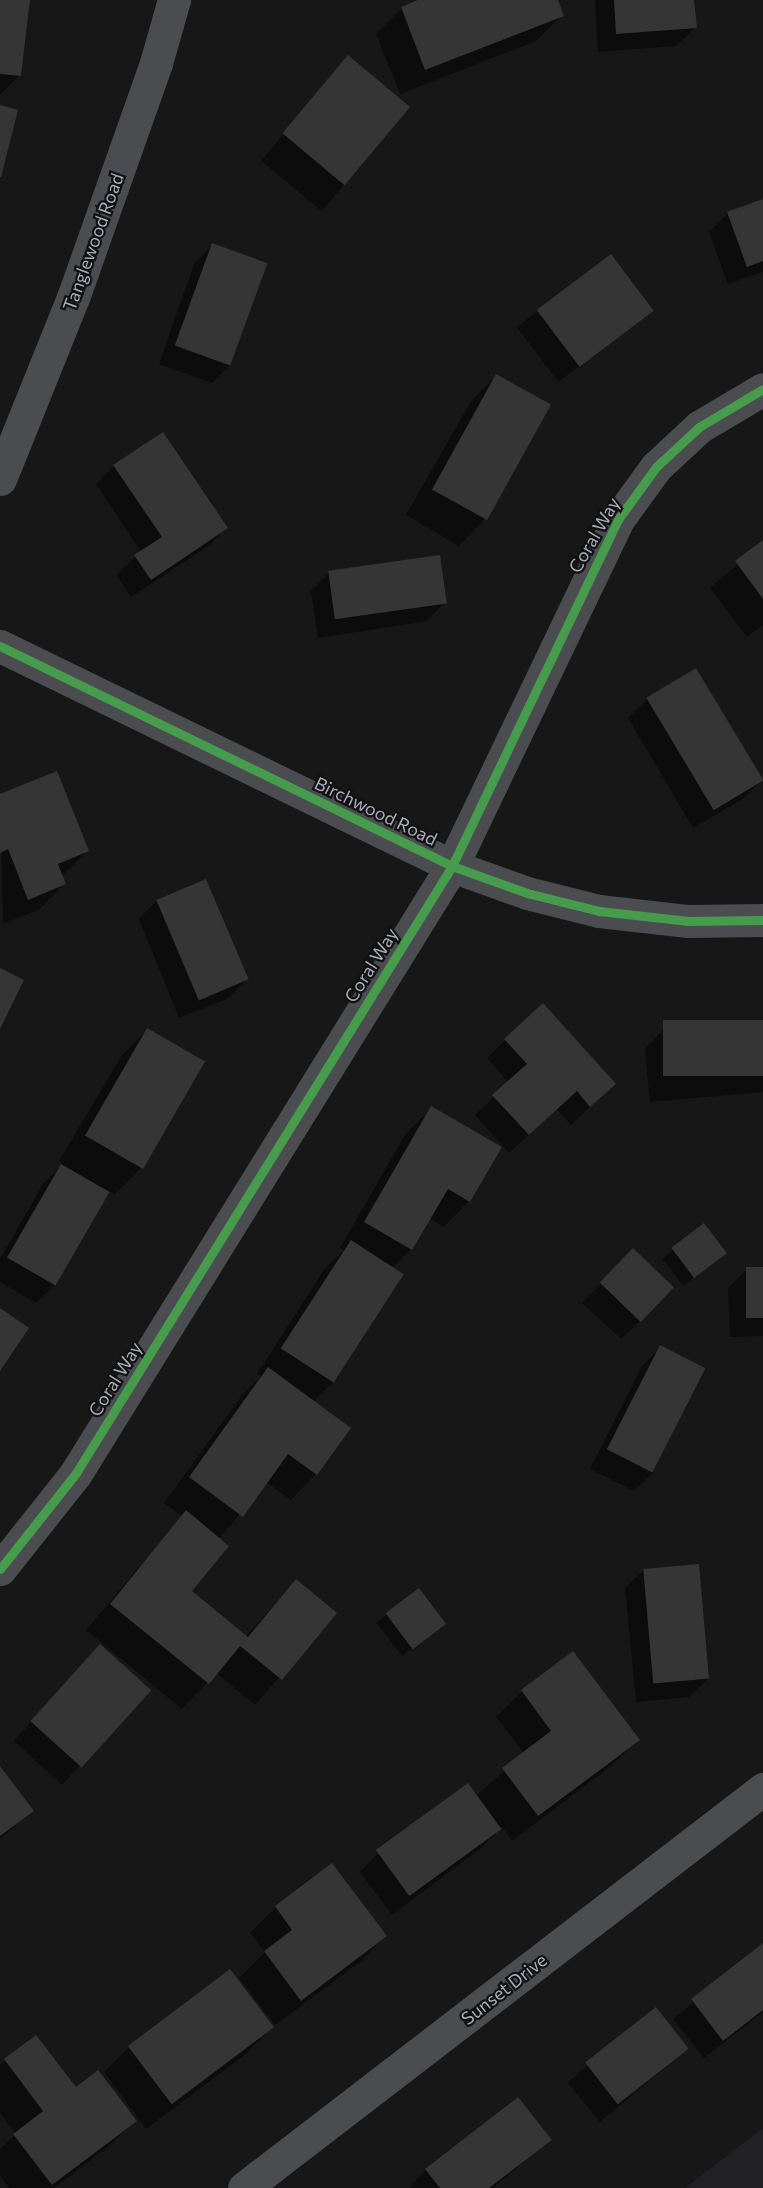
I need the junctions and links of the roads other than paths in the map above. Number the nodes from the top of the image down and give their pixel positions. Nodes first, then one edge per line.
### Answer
1 (174, 0) edge
2 (763, 389) edge
3 (0, 480) edge
4 (0, 646) edge
5 (452, 866) junction
6 (763, 920) edge
7 (0, 1569) edge
8 (763, 1789) edge
9 (244, 2188) edge

1 - 3 street, Tanglewood Road
2 - 5 street, Coral Way
4 - 5 street, Birchwood Road
5 - 6 street, Birchwood Road
5 - 7 street, Coral Way
8 - 9 street, Sunset Drive

